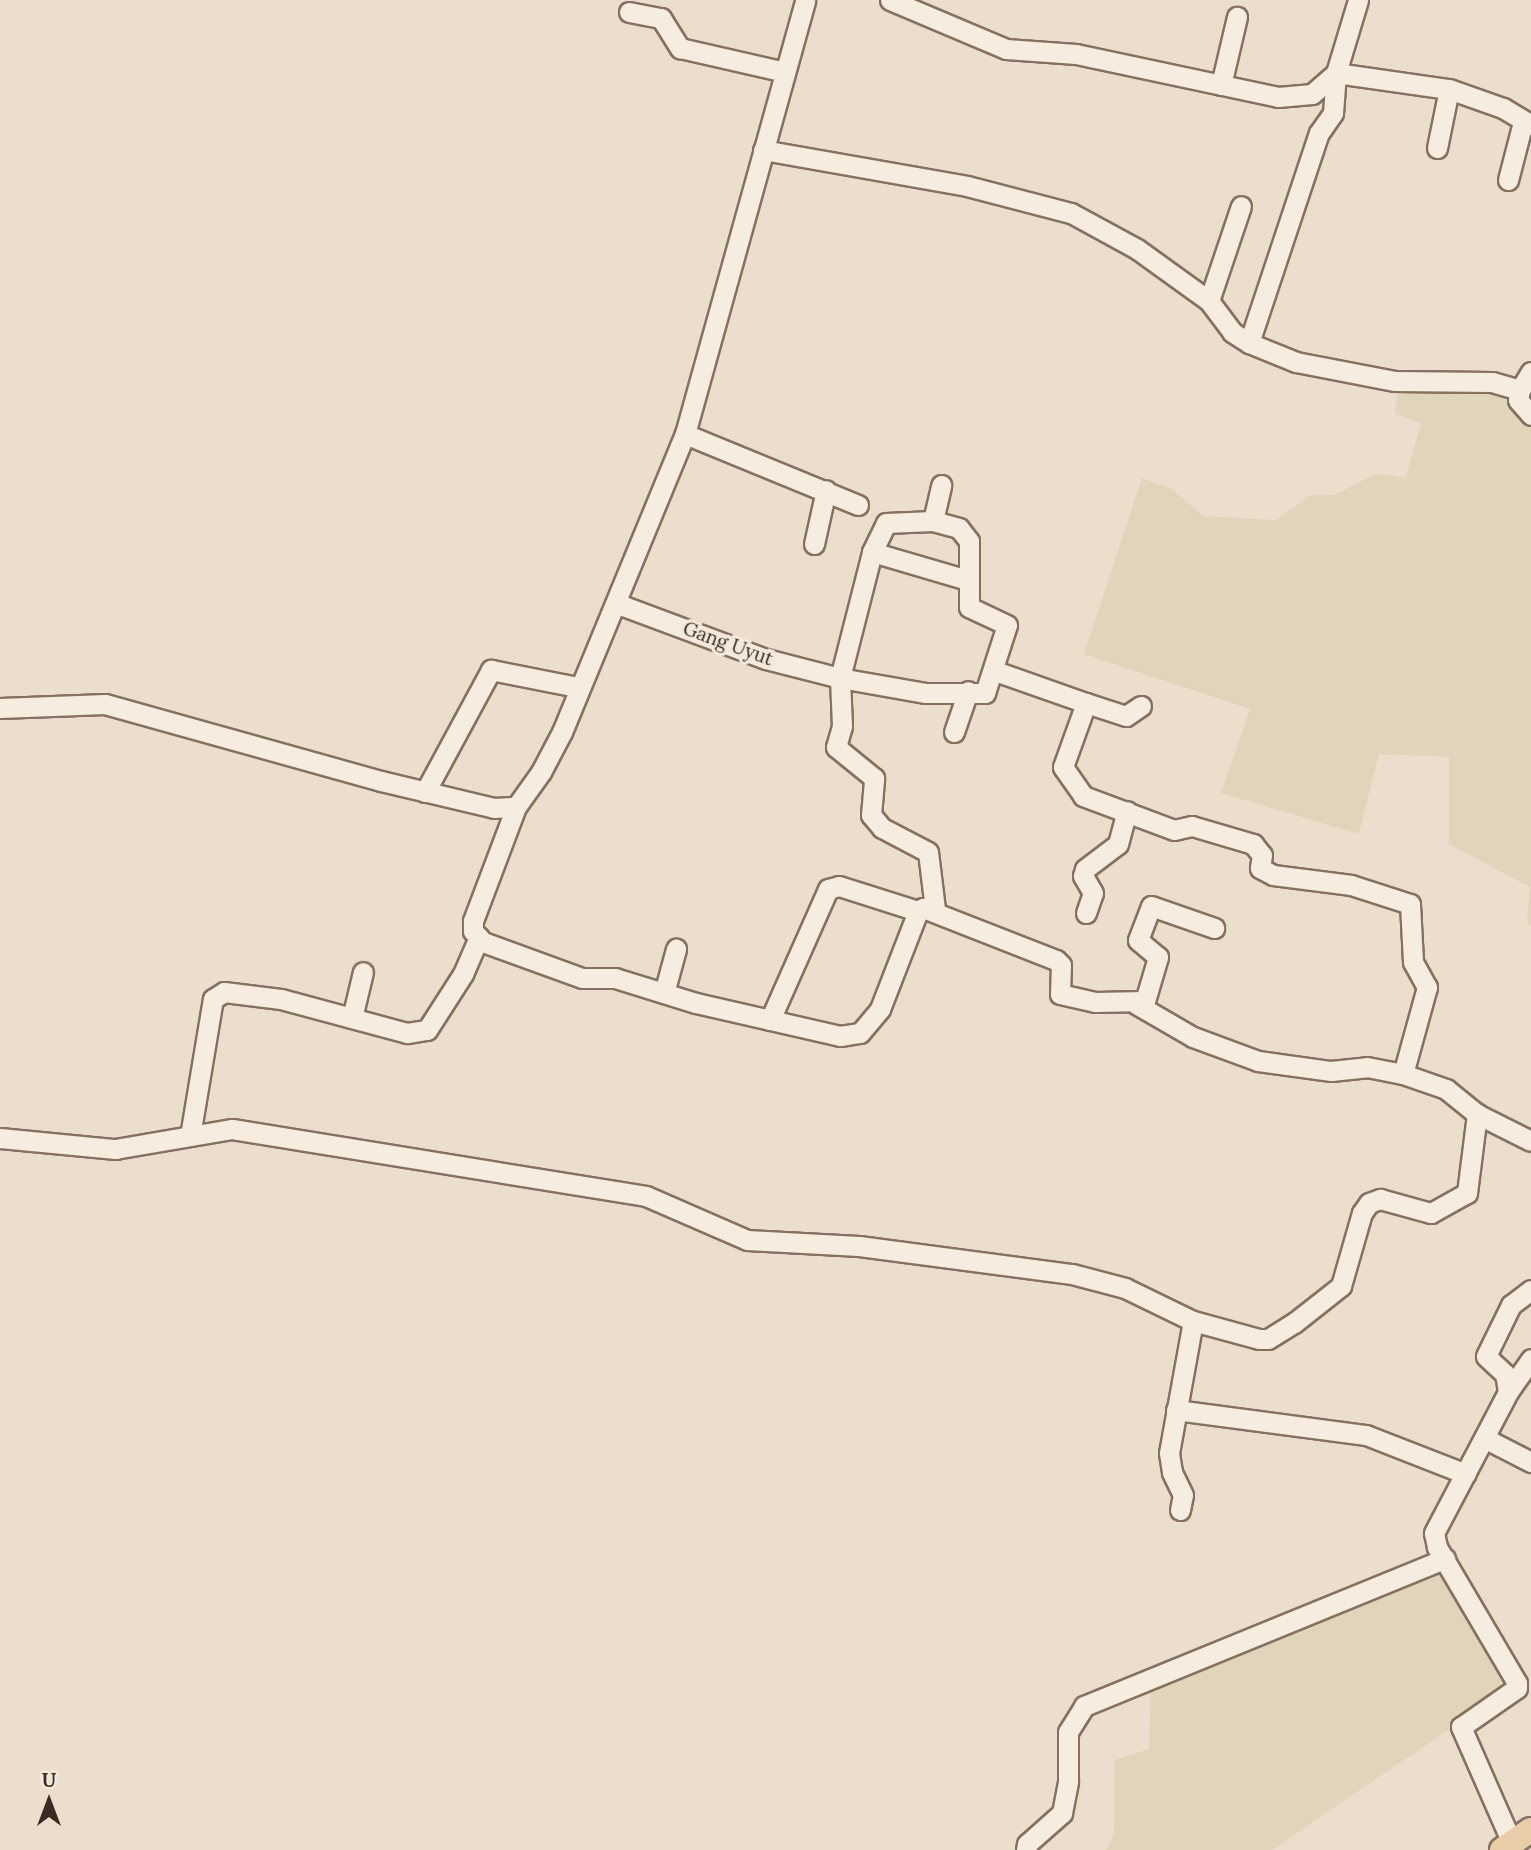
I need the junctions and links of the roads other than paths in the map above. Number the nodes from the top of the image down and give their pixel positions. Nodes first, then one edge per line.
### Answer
1 (805, 0) edge
2 (890, 0) edge
3 (1358, 0) edge
4 (914, 4) edge
5 (629, 12) dead end
6 (1237, 17) dead end
7 (785, 72) junction
8 (1336, 73) junction
9 (1221, 85) junction
10 (1449, 89) junction
11 (1527, 124) edge
12 (1437, 148) dead end
13 (762, 150) junction
14 (1508, 180) dead end
15 (1241, 206) dead end
16 (1209, 301) junction
17 (1249, 344) junction
18 (1531, 372) edge
19 (1520, 390) junction
20 (1531, 415) edge
21 (685, 433) junction
22 (941, 485) dead end
23 (826, 490) junction
24 (858, 505) dead end
25 (933, 521) junction
26 (814, 544) dead end
27 (872, 552) junction
28 (968, 580) junction
29 (618, 604) junction
30 (995, 671) junction
31 (840, 678) junction
32 (577, 687) junction
33 (968, 691) junction
34 (1086, 704) junction
35 (1141, 706) dead end
36 (0, 708) edge
37 (954, 732) dead end
38 (425, 792) junction
39 (516, 807) junction
40 (1127, 811) junction
41 (926, 910) junction
42 (1086, 913) dead end
43 (1214, 928) dead end
44 (479, 937) junction
45 (676, 949) dead end
46 (363, 972) dead end
47 (664, 993) junction
48 (1136, 1004) junction
49 (352, 1018) junction
50 (770, 1020) junction
51 (1403, 1074) junction
52 (1478, 1119) junction
53 (190, 1136) junction
54 (0, 1138) edge
55 (1531, 1141) edge
56 (1531, 1149) edge
57 (1531, 1290) edge
58 (1193, 1321) junction
59 (1531, 1359) edge
60 (1508, 1392) junction
61 (1176, 1410) junction
62 (1486, 1439) junction
63 (1531, 1462) edge
64 (1466, 1474) junction
65 (1180, 1510) dead end
66 (1445, 1559) junction
67 (1515, 1841) edge
68 (1026, 1850) edge

1 - 7 street
2 - 4 street
3 - 8 street
4 - 9 street
5 - 7 street
6 - 9 street
7 - 13 street
8 - 9 street
8 - 10 street
8 - 17 street
10 - 11 street
10 - 12 street
11 - 14 street
13 - 16 street
13 - 21 street
15 - 16 street
16 - 17 street
17 - 19 street
18 - 19 street
19 - 20 street
21 - 23 street
21 - 29 street
22 - 25 street
23 - 24 street
23 - 26 street
25 - 27 street
25 - 28 street
27 - 28 street
27 - 31 street
28 - 30 street
29 - 31 street, Gang Uyut
29 - 32 street
30 - 33 street
30 - 34 street
31 - 33 street, Gang Uyut
31 - 41 street
32 - 38 street
32 - 39 street
33 - 37 street
34 - 35 street
34 - 40 street
36 - 38 street
38 - 39 street
39 - 44 street
40 - 42 street
40 - 51 street
41 - 48 street
41 - 50 street
41 - 50 street
43 - 48 street
44 - 47 street
44 - 49 street
45 - 47 street
46 - 49 street
47 - 50 street
48 - 51 street
49 - 53 street
51 - 52 street
52 - 55 street
52 - 56 street
52 - 58 street
53 - 54 street
53 - 58 street
57 - 60 street
58 - 61 street
59 - 60 street
60 - 62 street
61 - 64 street
61 - 65 street
62 - 63 street
62 - 64 street
64 - 66 street
66 - 67 street
66 - 68 street

